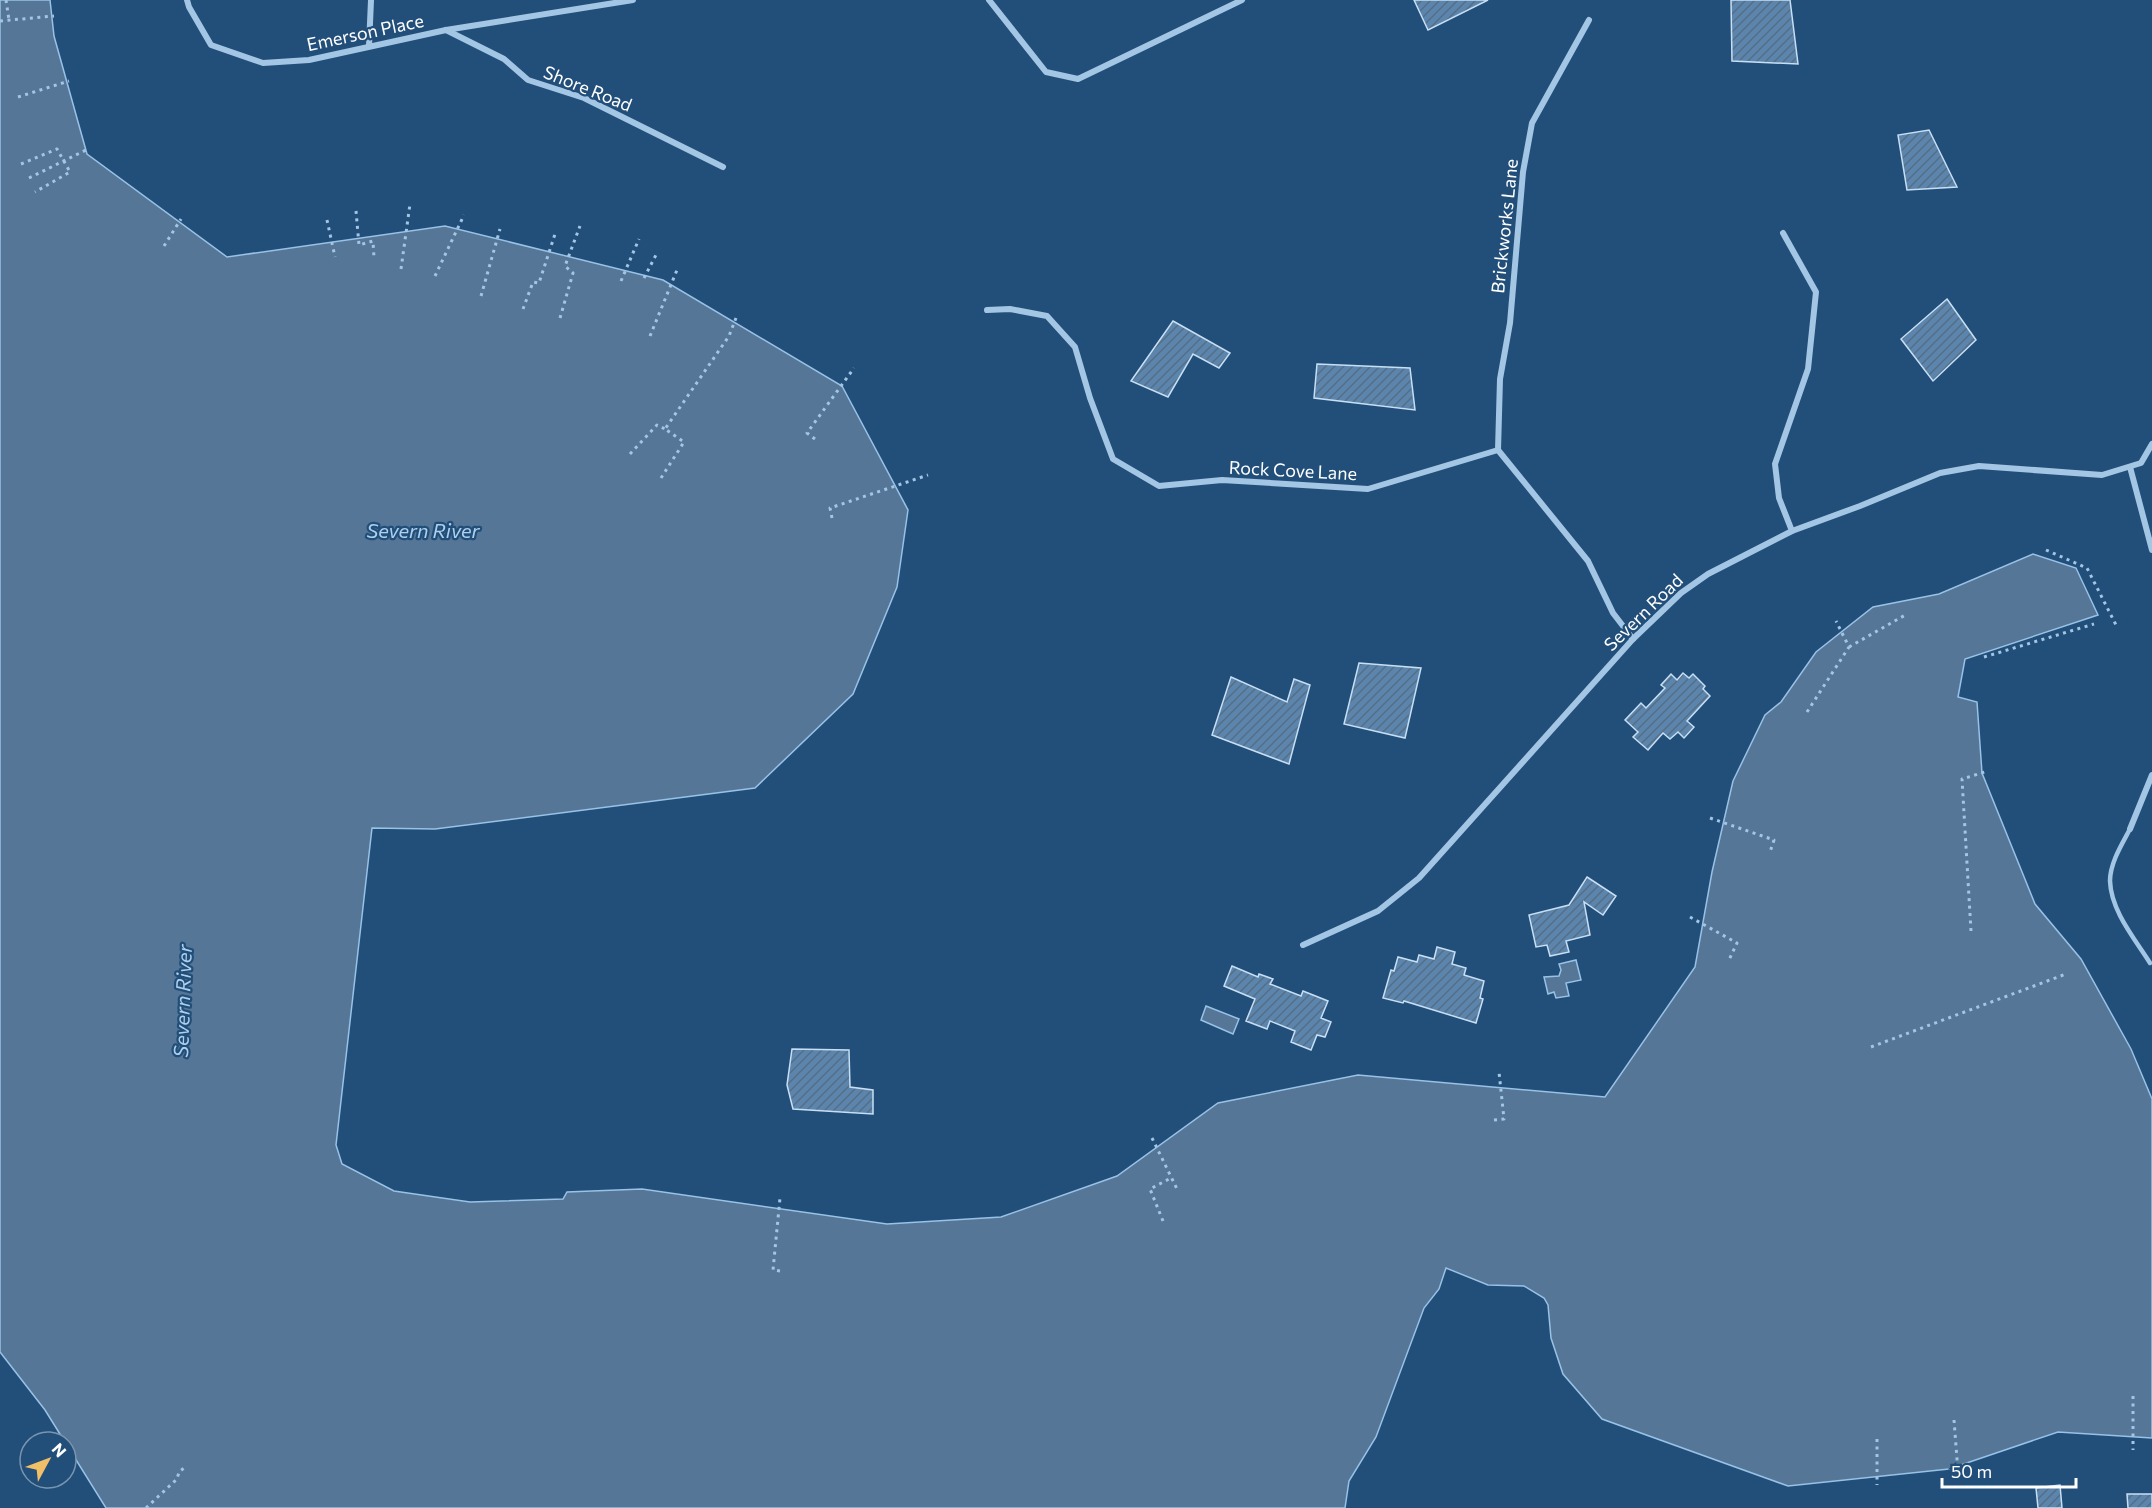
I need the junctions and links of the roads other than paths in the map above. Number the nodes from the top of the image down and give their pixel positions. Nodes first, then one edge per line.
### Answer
1 (188, 0) edge
2 (371, 0) edge
3 (633, 0) edge
4 (989, 0) edge
5 (1242, 0) edge
6 (1589, 20) dead end
7 (446, 30) junction
8 (369, 46) junction
9 (723, 167) dead end
10 (1783, 233) dead end
11 (987, 310) dead end
12 (2152, 444) edge
13 (1498, 450) junction
14 (2130, 466) junction
15 (1792, 531) junction
16 (2152, 550) edge
17 (1633, 639) junction
18 (2152, 775) edge
19 (2130, 829) joint
20 (1303, 945) dead end
21 (2150, 963) dead end

1 - 8 street, Emerson Place
2 - 8 street
3 - 7 street, Emerson Place
4 - 5 street
6 - 13 street, Brickworks Lane
7 - 8 street, Emerson Place
7 - 9 street, Shore Road
10 - 15 street
11 - 13 street, Rock Cove Lane
12 - 14 street, Severn Road
13 - 17 street
14 - 15 street, Severn Road
14 - 16 street
15 - 17 street, Severn Road
17 - 20 street, Severn Road
18 - 19 street
19 - 21 lane

